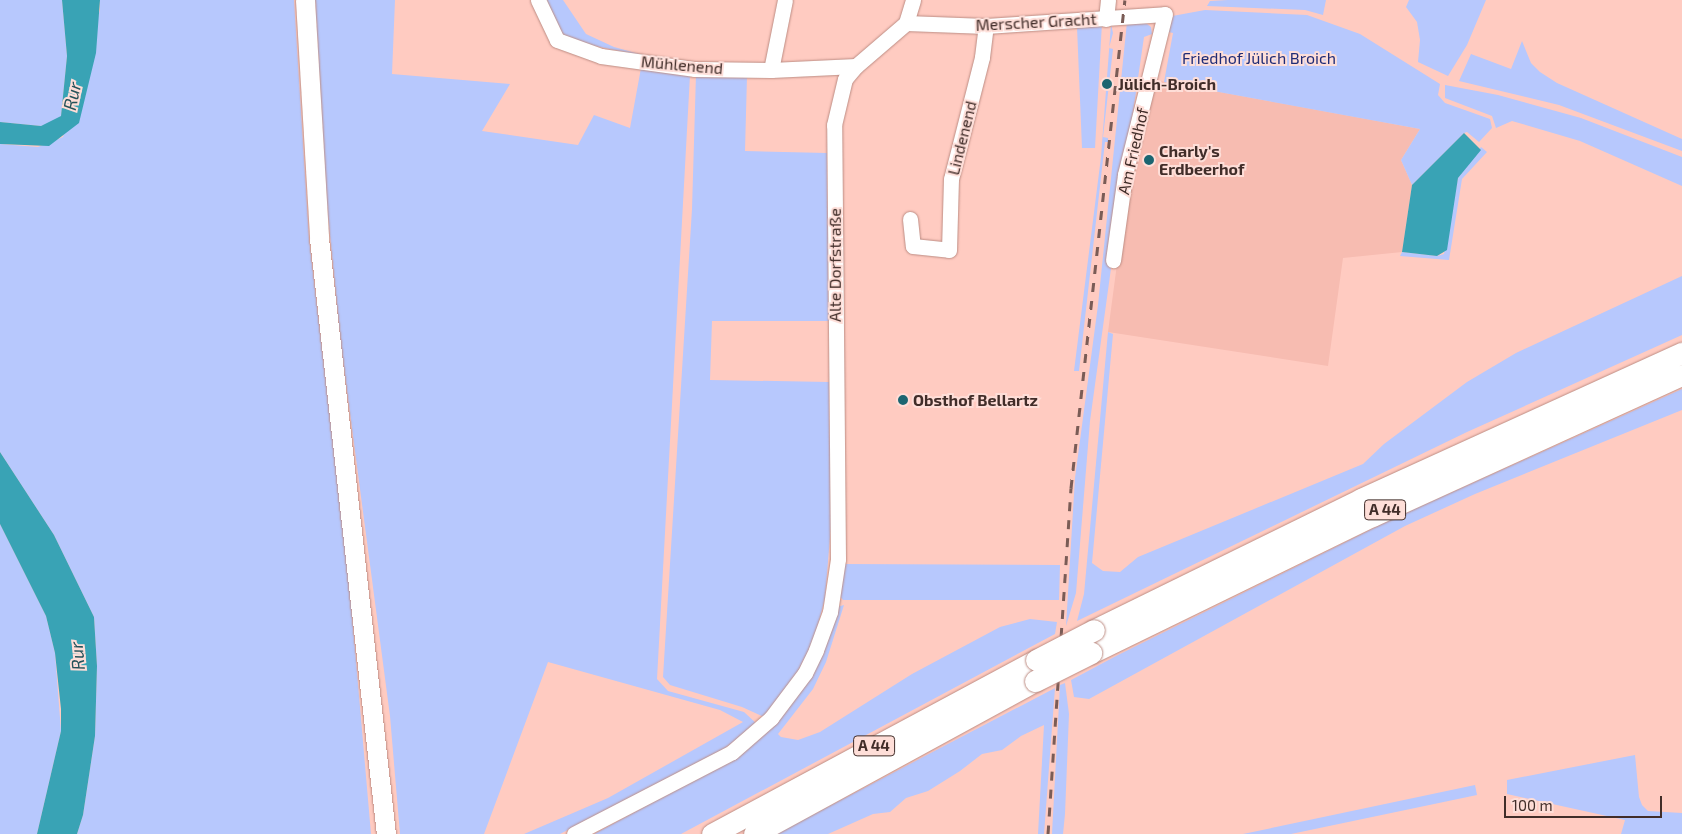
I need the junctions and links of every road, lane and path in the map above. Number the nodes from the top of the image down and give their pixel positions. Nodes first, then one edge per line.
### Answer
1 (305, 0) edge
2 (538, 0) edge
3 (784, 0) edge
4 (913, 0) edge
5 (1108, 0) edge
6 (1165, 14) joint
7 (1106, 19) junction
8 (906, 23) junction
9 (986, 26) junction
10 (856, 66) junction
11 (771, 70) junction
12 (910, 219) dead end
13 (1113, 260) dead end
14 (1682, 353) edge
15 (1682, 375) edge
16 (386, 834) edge
17 (574, 834) edge
18 (712, 834) edge
19 (754, 834) edge

1 - 16 main road
2 - 11 street, Mühlenend
3 - 11 street
4 - 8 street
5 - 7 street
6 - 7 street, Merscher Gracht
6 - 13 street, Am Friedhof
7 - 9 street, Merscher Gracht
8 - 9 street, Merscher Gracht
8 - 10 street, Alte Dorfstraße
9 - 12 street, Lindenend
10 - 11 street, Mühlenend
10 - 17 street, Alte Dorfstraße
14 - 18 highway, A 44, bridge
15 - 19 highway, A 44, bridge

